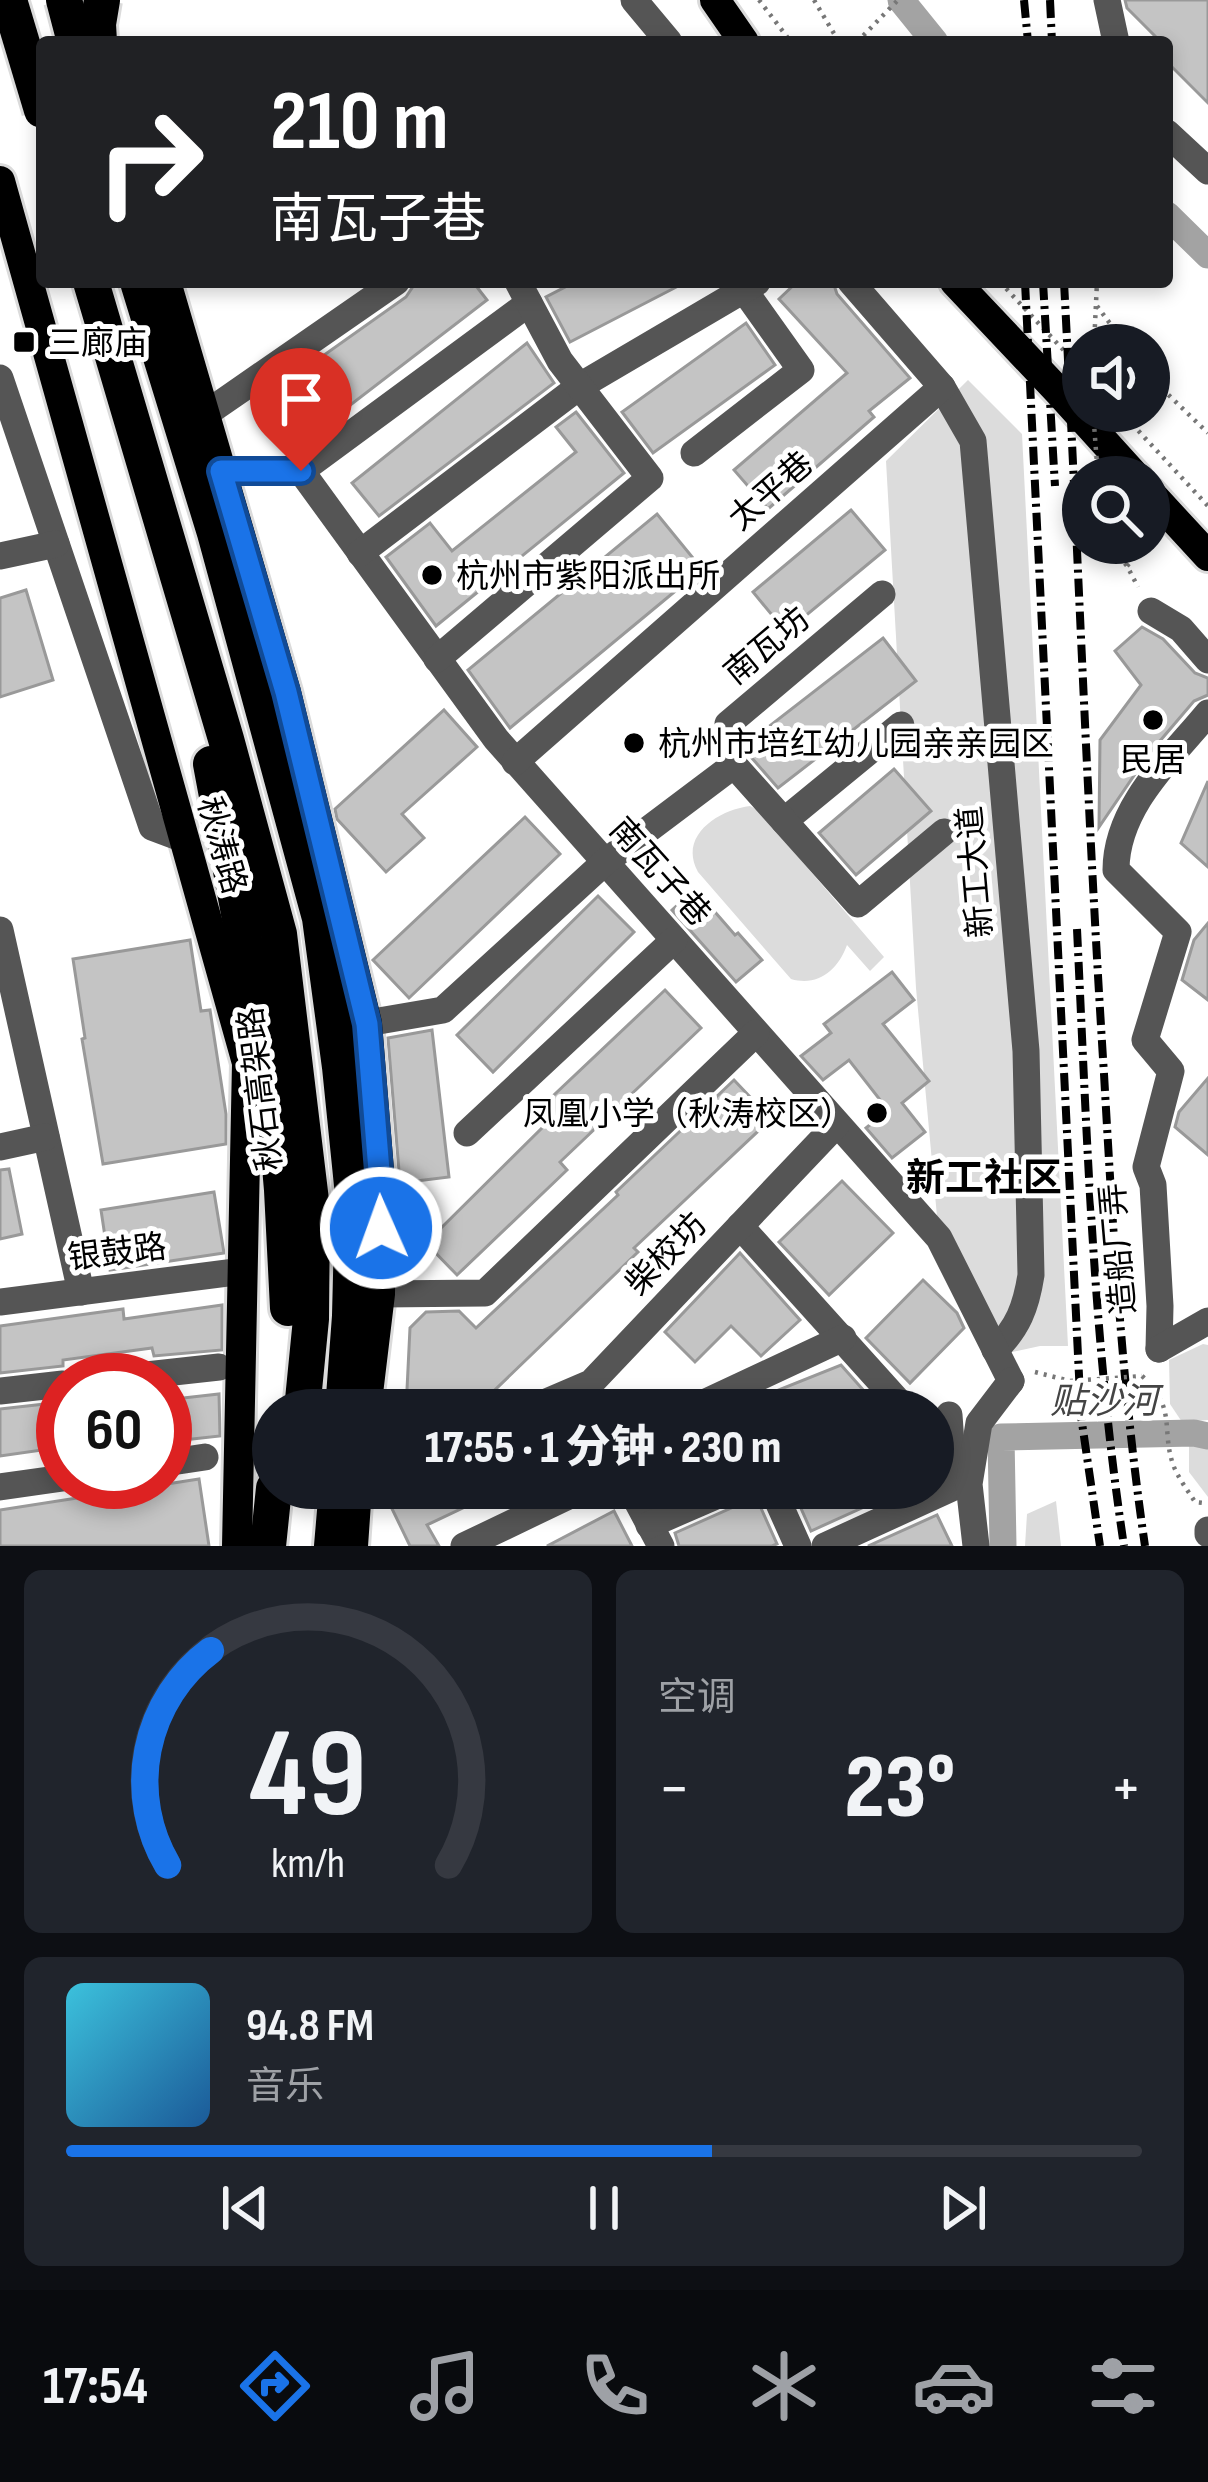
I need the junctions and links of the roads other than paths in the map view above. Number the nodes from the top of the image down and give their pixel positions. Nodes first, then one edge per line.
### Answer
1 (64, 0) edge
2 (86, 0) edge
3 (102, 0) edge
4 (634, 0) edge
5 (715, 0) edge
6 (1106, 0) edge
7 (4, 1) edge
8 (73, 36) edge
9 (97, 36) edge
10 (99, 36) edge
11 (659, 36) edge
12 (740, 36) edge
13 (1115, 36) edge
14 (0, 44) edge
15 (36, 49) edge
16 (36, 93) edge
17 (1173, 139) edge
18 (1208, 171) edge
19 (0, 182) edge
20 (93, 288) edge
21 (140, 288) edge
22 (168, 288) edge
23 (387, 288) edge
24 (748, 288) edge
25 (752, 288) edge
26 (856, 288) edge
27 (961, 288) edge
28 (523, 292) edge
29 (0, 378) edge
30 (580, 386) junction
31 (942, 387) junction
32 (204, 415) junction
33 (694, 453) dead end
34 (1117, 456) edge
35 (221, 471) junction
36 (301, 471) junction
37 (1170, 514) edge
38 (56, 544) junction
39 (360, 553) junction
40 (171, 554) junction
41 (0, 556) edge
42 (1208, 556) edge
43 (882, 594) dead end
44 (1151, 611) road end
45 (437, 658) junction
46 (1208, 661) edge
47 (1208, 713) edge
48 (901, 725) dead end
49 (515, 762) junction
50 (734, 765) junction
51 (784, 821) junction
52 (944, 832) dead end
53 (184, 839) junction
54 (604, 862) junction
55 (0, 930) edge
56 (674, 940) junction
57 (8, 1006) edge
58 (367, 1024) junction
59 (757, 1033) junction
60 (837, 1124) junction
61 (467, 1133) dead end
62 (46, 1138) junction
63 (0, 1147) edge
64 (740, 1226) junction
65 (243, 1271) junction
66 (81, 1292) junction
67 (380, 1294) junction
68 (0, 1302) edge
69 (1208, 1321) edge
70 (843, 1338) junction
71 (995, 1350) junction
72 (219, 1367) dead end
73 (192, 1370) edge
74 (1011, 1382) junction
75 (591, 1383) junction
76 (36, 1387) edge
77 (284, 1389) edge
78 (304, 1389) edge
79 (345, 1389) edge
80 (369, 1389) edge
81 (577, 1389) edge
82 (593, 1389) edge
83 (755, 1389) edge
84 (888, 1389) edge
85 (0, 1391) edge
86 (954, 1408) edge
87 (205, 1457) dead end
88 (192, 1459) edge
89 (36, 1482) edge
90 (0, 1487) edge
91 (272, 1509) edge
92 (292, 1509) edge
93 (335, 1509) edge
94 (356, 1509) edge
95 (541, 1509) edge
96 (699, 1509) edge
97 (781, 1509) edge
98 (905, 1509) edge
99 (655, 1535) edge
100 (237, 1546) edge
101 (268, 1546) edge
102 (288, 1546) edge
103 (332, 1546) edge
104 (353, 1546) edge
105 (464, 1546) edge
106 (798, 1546) edge
107 (825, 1546) edge
108 (976, 1546) edge

1 - 8 highway, bridge
2 - 9 main road
3 - 10 highway, bridge
4 - 11 street
5 - 12 main road
6 - 13 street
7 - 16 highway, bridge
14 - 15 main road
17 - 18 street
19 - 53 main road, 秋涛路
20 - 40 highway, 秋石高架路
21 - 79 highway
22 - 32 main road
23 - 32 street
24 - 30 street
25 - 33 street
26 - 31 street
27 - 34 main road
28 - 30 street
28 - 36 street
29 - 38 street
30 - 39 street
30 - 45 street
31 - 49 street, 太平巷
31 - 71 street, 新工大道
32 - 35 main road
35 - 36 street
35 - 58 main road
36 - 39 street, 南瓦子巷
37 - 42 main road
38 - 41 street
38 - 53 street
39 - 45 street, 南瓦子巷
40 - 77 highway
40 - 78 highway, 秋石高架路
43 - 50 street, 南瓦坊
44 - 46 street
45 - 49 street, 南瓦子巷
47 - 69 street, 造船厂弄
48 - 51 street
49 - 54 street, 南瓦子巷
50 - 51 street
50 - 54 street
51 - 52 street
53 - 65 main road, 秋涛路
54 - 56 street, 南瓦子巷
54 - 58 street
55 - 57 street
56 - 59 street, 南瓦子巷
56 - 61 street
57 - 62 street
58 - 67 main road
59 - 60 street, 南瓦子巷
59 - 67 street
60 - 64 street, 柴校坊
60 - 71 street, 南瓦子巷
62 - 63 street
62 - 66 street
64 - 70 street
64 - 75 street, 柴校坊
65 - 66 street, 银鼓路
65 - 100 main road, 秋涛路
66 - 68 street, 银鼓路
67 - 80 main road
70 - 83 street
70 - 84 street
71 - 74 street, 南瓦子巷
72 - 73 street
74 - 86 street
74 - 108 street
75 - 81 street, 柴校坊
75 - 82 street
76 - 85 street
87 - 88 street
89 - 90 street
91 - 101 highway
92 - 102 highway
93 - 103 highway
94 - 104 main road
95 - 105 street
96 - 99 street
97 - 106 street
98 - 107 street

